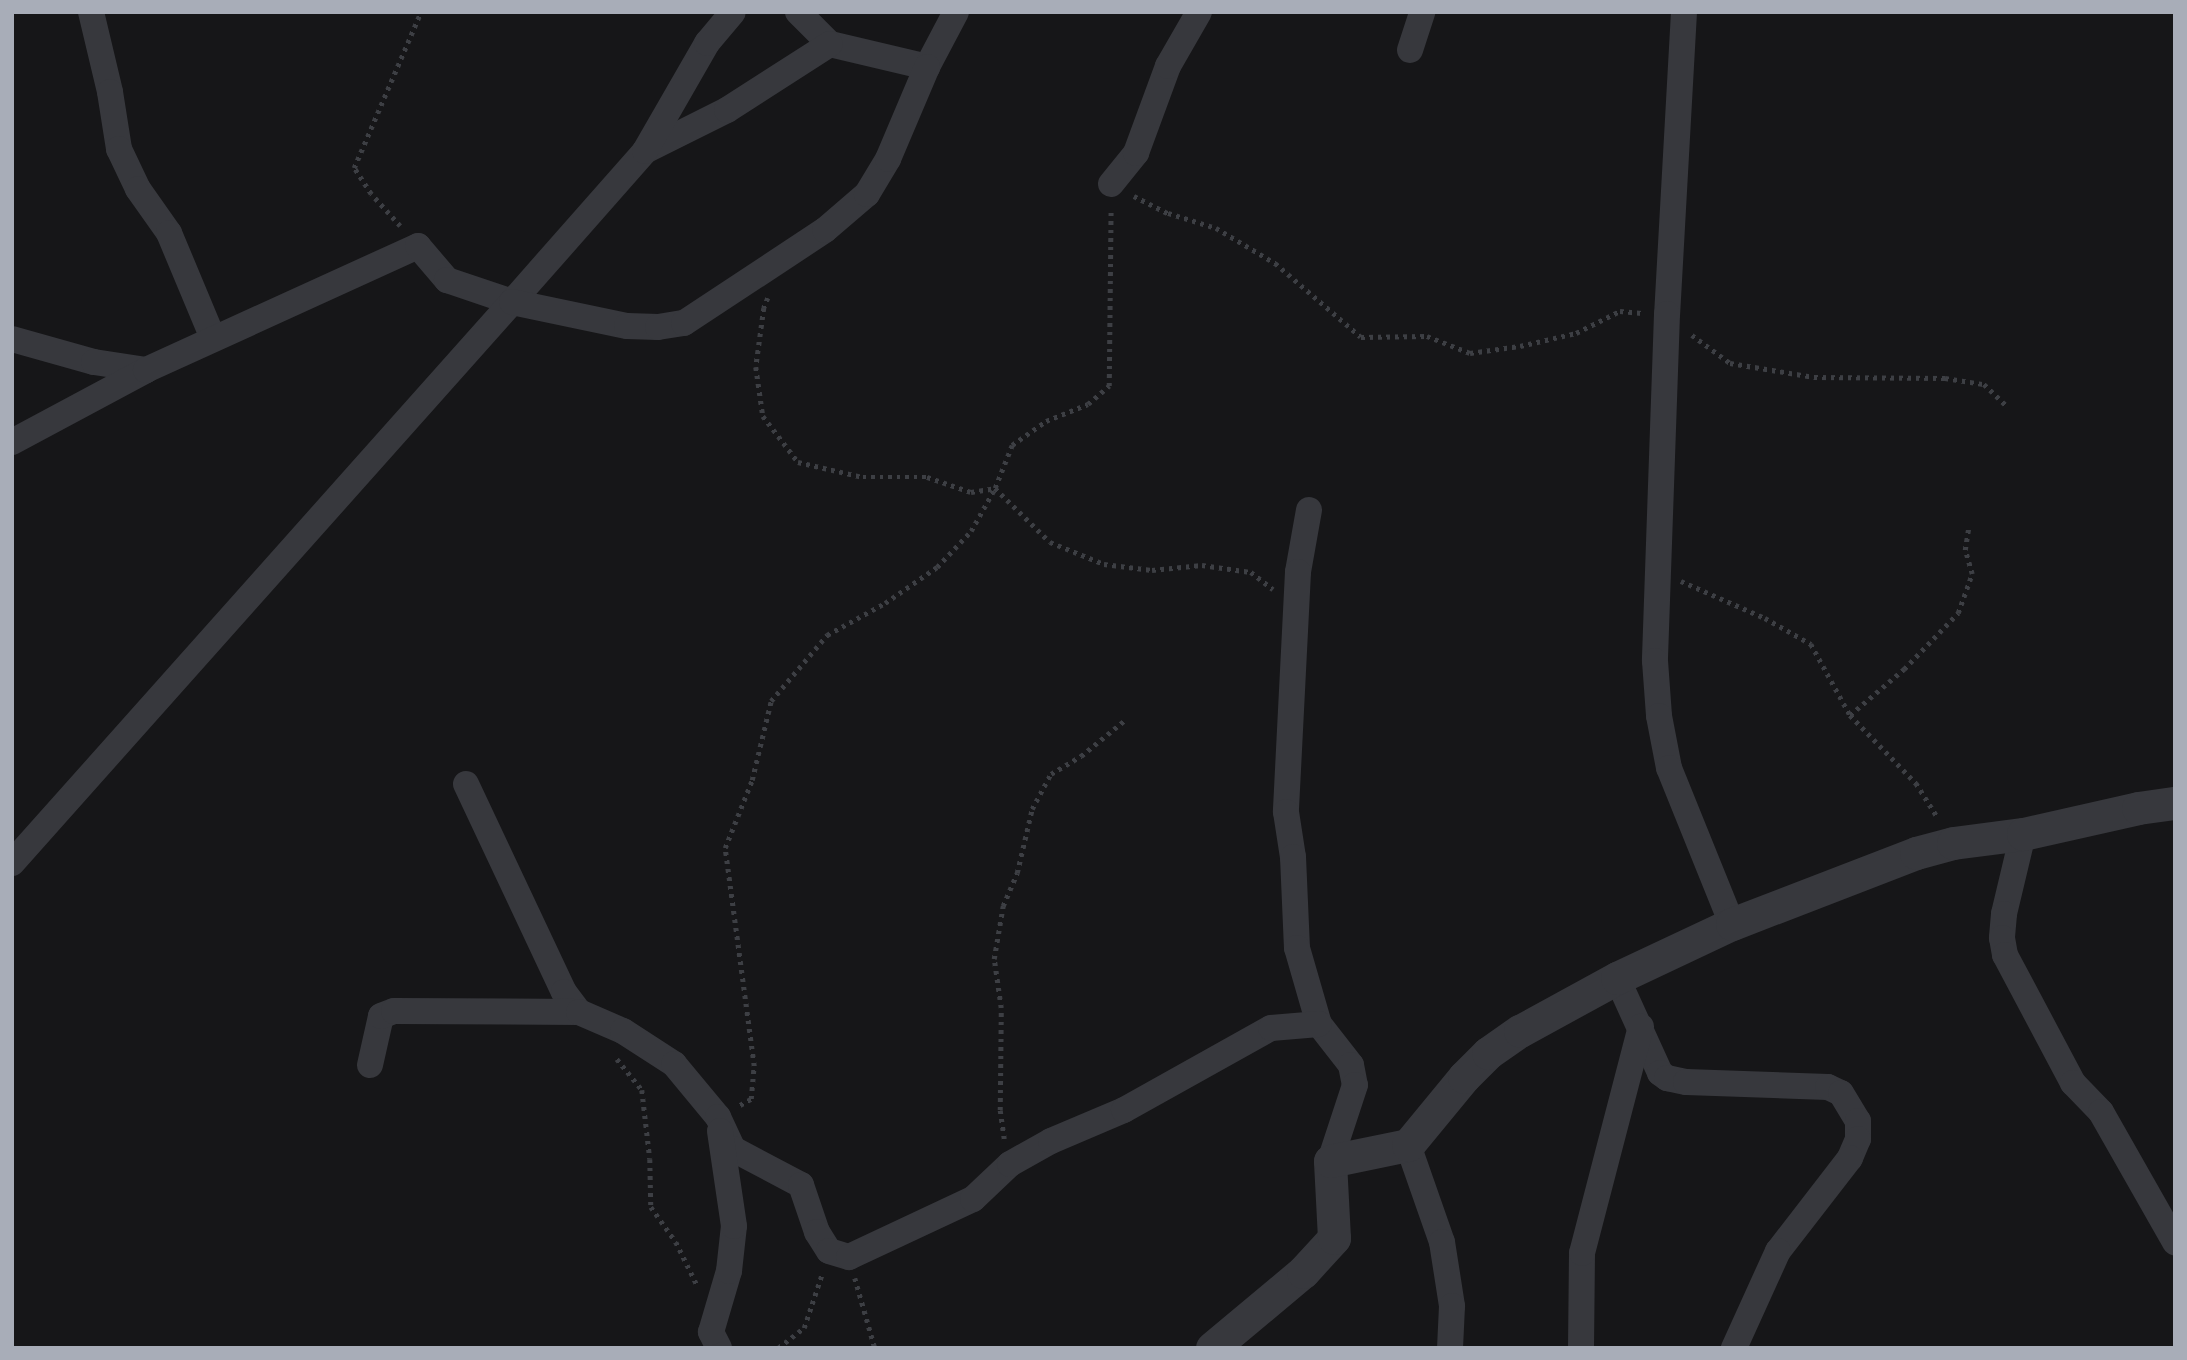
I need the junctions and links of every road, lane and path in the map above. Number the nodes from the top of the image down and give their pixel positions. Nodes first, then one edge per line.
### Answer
1 (91, 12) edge
2 (421, 12) edge
3 (733, 12) edge
4 (798, 12) edge
5 (956, 12) edge
6 (1199, 12) edge
7 (1422, 12) edge
8 (1684, 12) edge
9 (830, 44) junction
10 (1410, 50) dead end
11 (927, 67) junction
12 (645, 151) junction
13 (1111, 184) junction
14 (418, 246) junction
15 (786, 255) junction
16 (512, 302) junction
17 (1667, 314) junction
18 (213, 338) junction
19 (12, 339) edge
20 (146, 370) junction
21 (2007, 406) dead end
22 (13, 438) edge
23 (995, 488) junction
24 (1309, 510) dead end
25 (1969, 525) dead end
26 (1658, 570) junction
27 (1280, 594) dead end
28 (1850, 715) junction
29 (1125, 720) dead end
30 (466, 784) dead end
31 (2175, 803) edge
32 (2023, 834) junction
33 (1953, 842) junction
34 (12, 863) edge
35 (1732, 925) junction
36 (1617, 978) junction
37 (579, 1012) junction
38 (1319, 1024) junction
39 (1642, 1027) junction
40 (611, 1051) dead end
41 (370, 1065) dead end
42 (718, 1117) junction
43 (1408, 1145) junction
44 (1004, 1147) dead end
45 (1330, 1161) junction
46 (2175, 1242) edge
47 (839, 1254) junction
48 (715, 1340) edge
49 (778, 1348) edge
50 (875, 1348) edge
51 (1212, 1348) edge
52 (1450, 1348) edge
53 (1581, 1348) edge
54 (1734, 1348) edge

1 - 18 street
2 - 14 path
3 - 12 street
4 - 9 street
5 - 11 street
6 - 13 street
7 - 10 street
8 - 17 street
9 - 11 street
9 - 12 street
11 - 15 street
12 - 16 street
13 - 17 path
13 - 23 path
14 - 16 street
14 - 18 street
15 - 16 street
15 - 23 path
16 - 34 street
17 - 21 path
17 - 26 street
18 - 20 street
19 - 20 street
20 - 22 street
23 - 27 path
23 - 42 path
24 - 38 street
25 - 28 path
26 - 28 path
26 - 35 street
28 - 33 path
29 - 44 path
30 - 37 street
31 - 32 street
32 - 33 street
32 - 46 street
33 - 35 street
35 - 36 street
36 - 39 street
36 - 43 street
37 - 41 street
37 - 42 street
38 - 45 street
38 - 47 street
39 - 53 street
39 - 54 street
40 - 48 path
42 - 47 street
42 - 48 street
43 - 45 street
43 - 52 street
45 - 51 street
47 - 49 path
47 - 50 path

